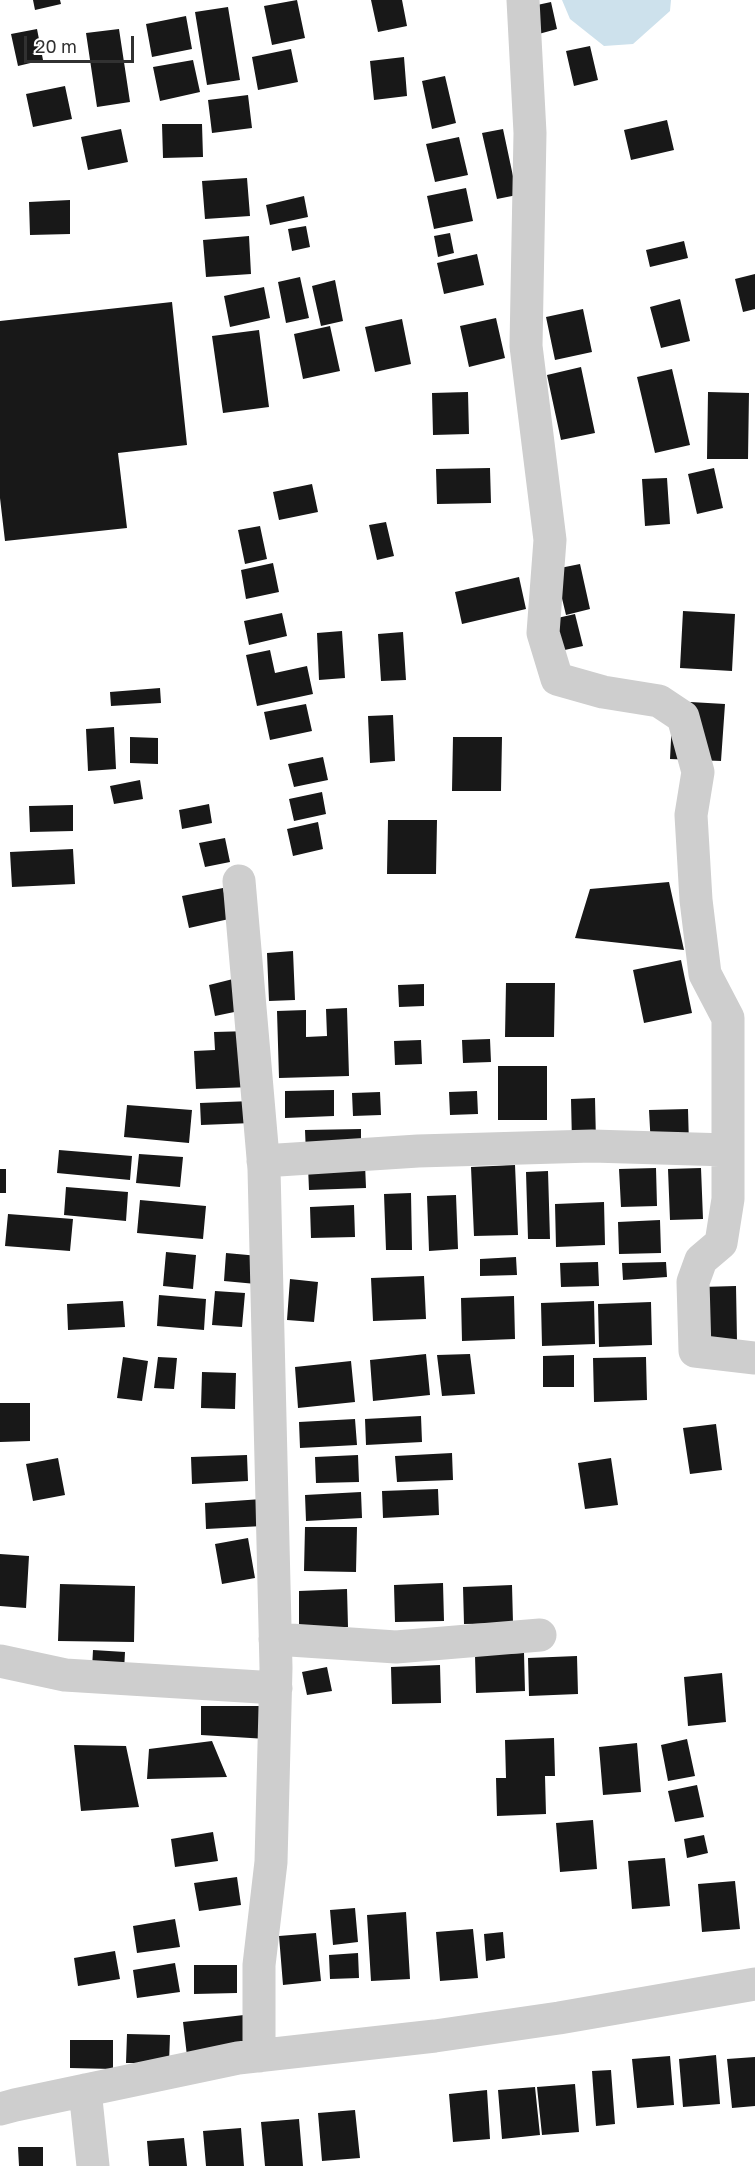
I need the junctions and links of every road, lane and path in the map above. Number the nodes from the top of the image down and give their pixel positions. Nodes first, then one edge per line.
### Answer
1 (523, 0) edge
2 (239, 880) dead end
3 (728, 1150) junction
4 (263, 1161) junction
5 (755, 1358) edge
6 (540, 1635) dead end
7 (275, 1639) junction
8 (0, 1661) edge
9 (276, 1688) junction
10 (755, 1984) edge
11 (259, 2056) junction
12 (85, 2090) junction
13 (0, 2109) edge
14 (93, 2166) edge

1 - 3 street
2 - 4 street
3 - 4 street
3 - 5 street
4 - 7 street
6 - 7 street
7 - 9 street
8 - 9 street
9 - 11 street
10 - 11 street
11 - 12 street
12 - 13 street
12 - 14 street

